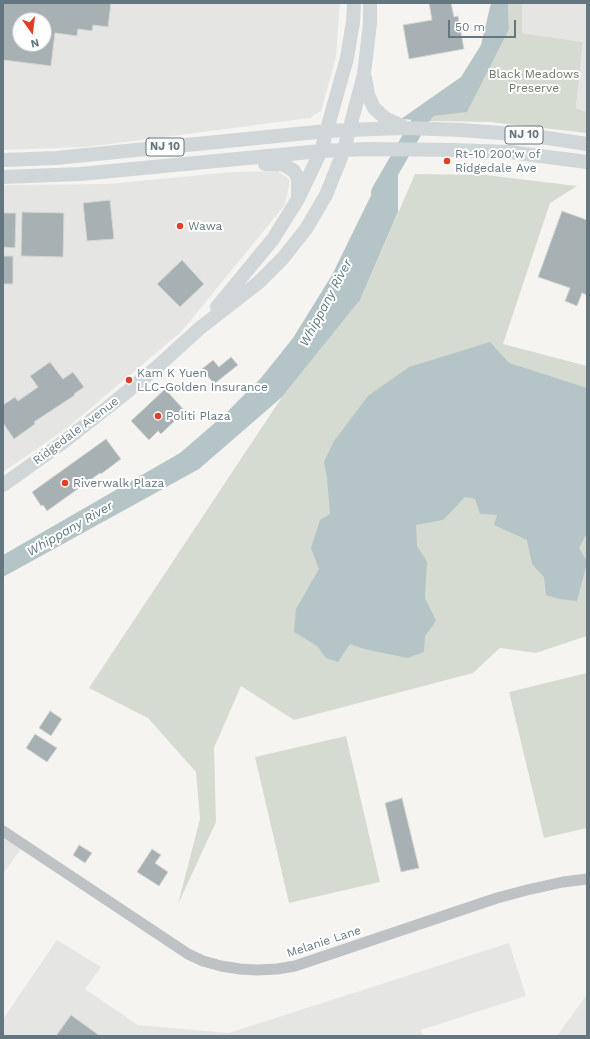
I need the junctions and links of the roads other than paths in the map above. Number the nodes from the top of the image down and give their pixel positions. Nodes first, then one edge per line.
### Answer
1 (354, 3) edge
2 (370, 3) edge
3 (364, 74) junction
4 (406, 128) junction
5 (350, 130) junction
6 (327, 131) junction
7 (587, 144) edge
8 (344, 150) junction
9 (321, 151) junction
10 (239, 158) junction
11 (3, 160) edge
12 (587, 162) edge
13 (3, 176) edge
14 (298, 199) junction
15 (200, 328) junction
16 (3, 485) edge
17 (3, 831) edge
18 (587, 879) edge

1 - 6 main road, Ridgedale Avenue
2 - 3 main road
3 - 4 main road
3 - 5 main road, Ridgedale Avenue
4 - 5 main road, NJ 10
4 - 7 main road, NJ 10
5 - 6 main road, NJ 10
5 - 8 main road, Ridgedale Avenue
6 - 9 main road, Ridgedale Avenue
6 - 11 main road, NJ 10
8 - 9 main road, NJ 10
8 - 12 main road, NJ 10
8 - 15 main road, Ridgedale Avenue
9 - 10 main road, NJ 10
9 - 14 main road, Ridgedale Avenue
10 - 13 main road, NJ 10
10 - 14 main road
14 - 15 main road, Ridgedale Avenue
15 - 16 main road, Ridgedale Avenue
17 - 18 street, Melanie Lane

